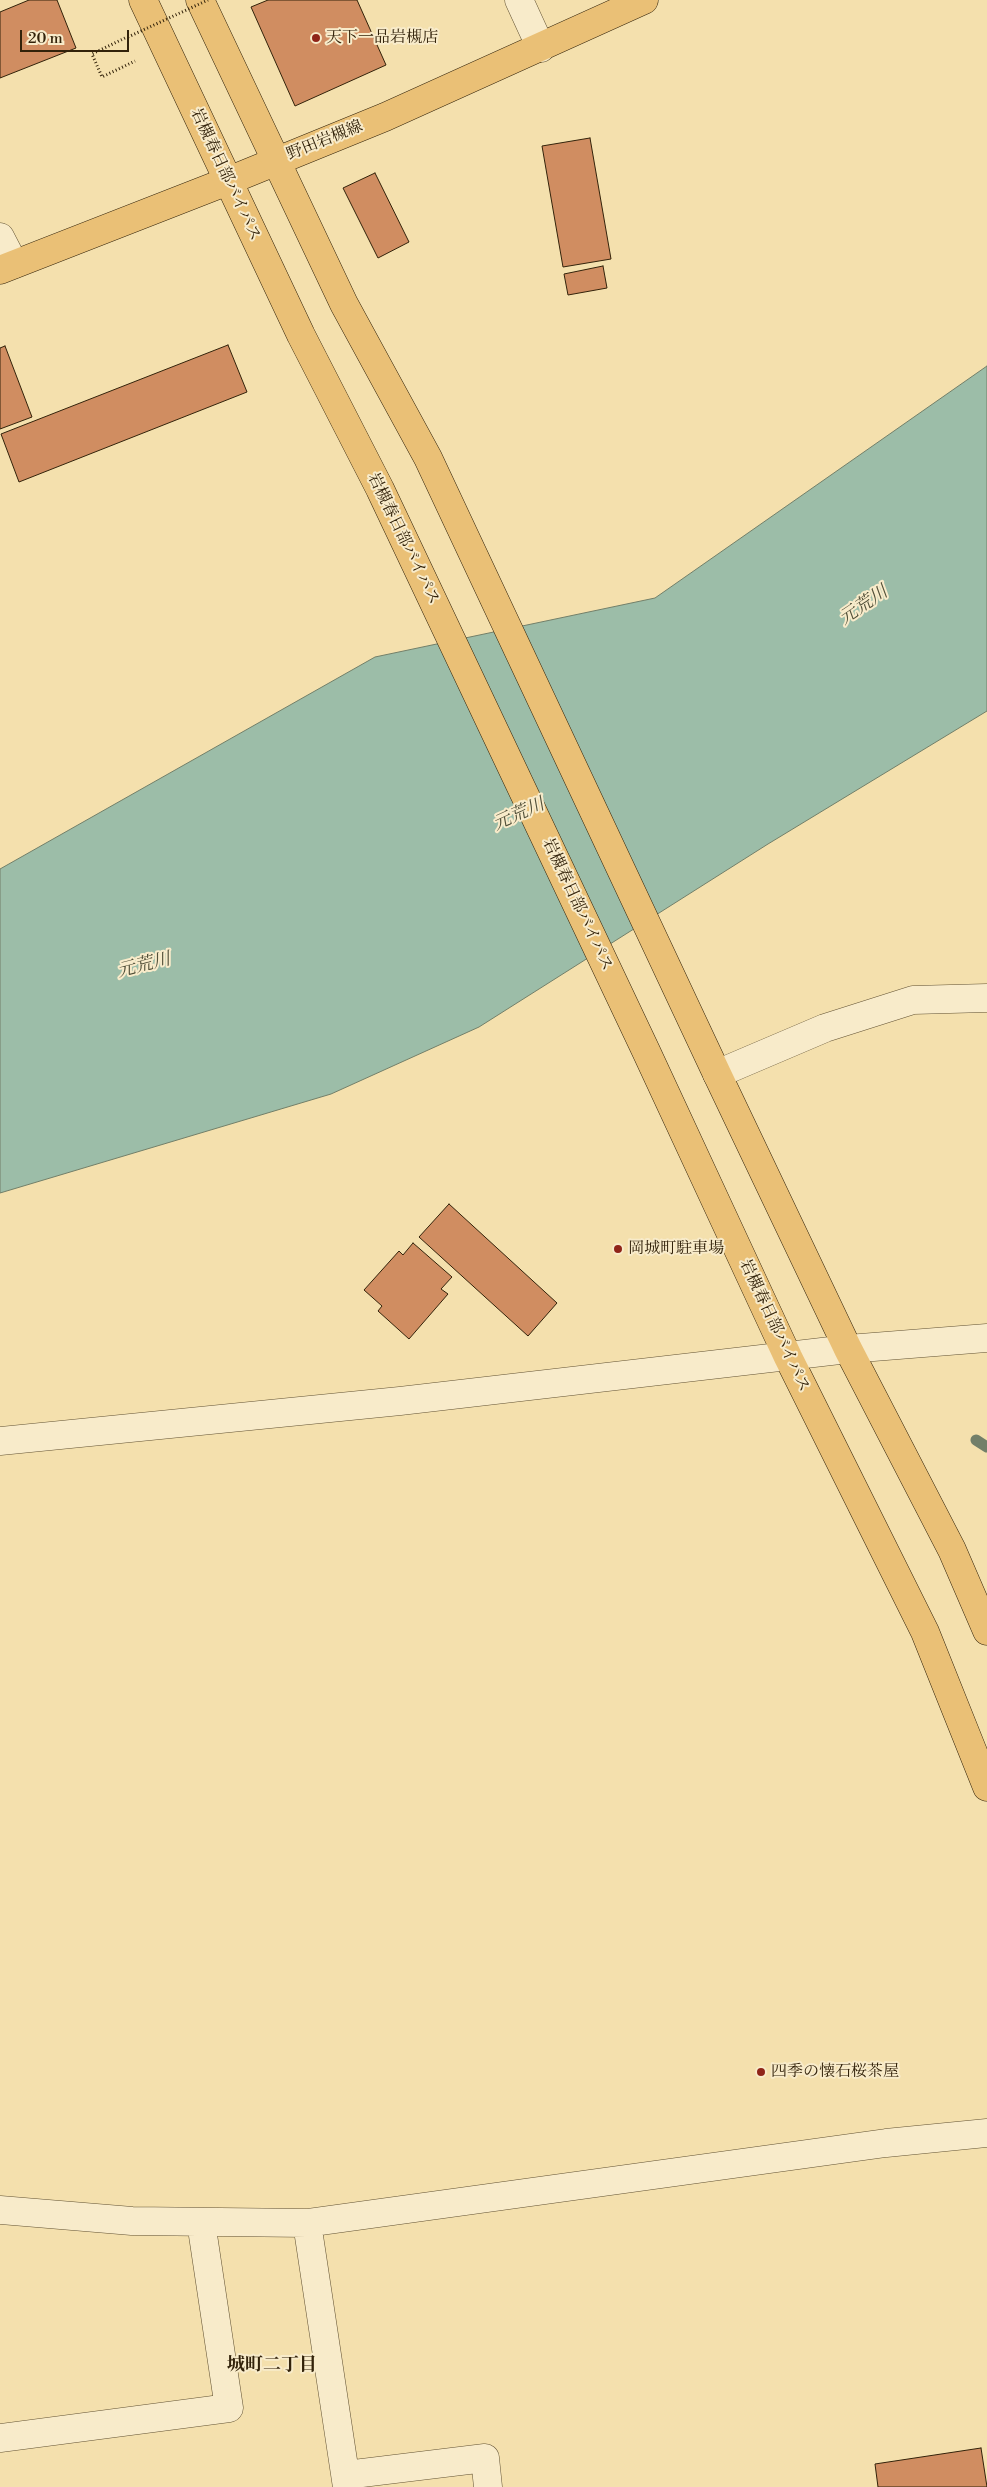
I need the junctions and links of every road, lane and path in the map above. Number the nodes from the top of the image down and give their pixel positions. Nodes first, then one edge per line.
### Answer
1 (143, 0) edge
2 (200, 0) edge
3 (208, 0) edge
4 (519, 0) edge
5 (644, 0) edge
6 (541, 48) junction
7 (102, 77) dead end
8 (276, 161) junction
9 (228, 181) junction
10 (0, 236) edge
11 (7, 267) edge
12 (987, 998) edge
13 (717, 1074) junction
14 (987, 1338) edge
15 (848, 1349) junction
16 (788, 1356) junction
17 (0, 1441) edge
18 (987, 1631) edge
19 (987, 1787) edge
20 (987, 2133) edge
21 (0, 2210) edge
22 (201, 2222) junction
23 (307, 2223) junction
24 (0, 2438) edge
25 (346, 2481) edge
26 (488, 2487) edge

1 - 9 main road, 岩槻春日部バイパス
2 - 8 main road
3 - 7 path, bridge
4 - 6 street
5 - 6 main road, 野田岩槻線
6 - 8 main road, 野田岩槻線
8 - 9 main road, 野田岩槻線
8 - 13 main road
9 - 11 main road, 野田岩槻線
9 - 16 main road, 岩槻春日部バイパス
10 - 11 street
12 - 13 street
13 - 15 main road
14 - 15 street
15 - 16 street
15 - 18 main road
16 - 17 street
16 - 19 main road, 岩槻春日部バイパス
20 - 23 street
21 - 22 street
22 - 23 street
22 - 24 street
23 - 25 street
25 - 26 street

